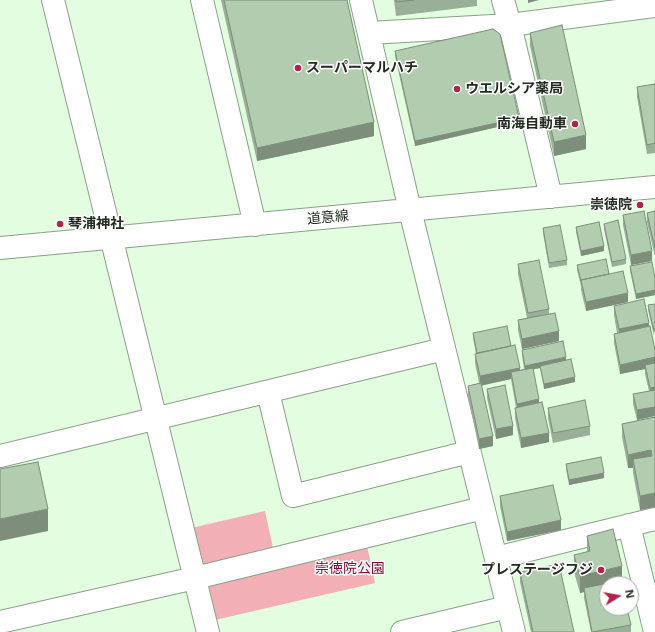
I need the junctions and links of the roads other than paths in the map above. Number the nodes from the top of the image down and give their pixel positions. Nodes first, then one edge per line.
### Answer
1 (53, 0) edge
2 (202, 0) edge
3 (361, 0) edge
4 (503, 0) edge
5 (644, 5) edge
6 (510, 25) junction
7 (369, 33) junction
8 (655, 187) edge
9 (551, 197) junction
10 (410, 210) junction
11 (255, 225) junction
12 (111, 238) junction
13 (0, 248) edge
14 (444, 349) junction
15 (268, 392) junction
16 (156, 419) junction
17 (469, 452) junction
18 (0, 456) edge
19 (482, 508) junction
20 (655, 519) edge
21 (629, 525) junction
22 (496, 558) junction
23 (195, 578) junction
24 (508, 607) junction
25 (0, 622) edge
26 (208, 632) edge
27 (402, 632) edge
28 (514, 632) edge
29 (655, 632) edge

1 - 12 street
2 - 11 street
3 - 7 street
4 - 6 street
5 - 6 street
6 - 7 street
6 - 9 street
7 - 10 street
8 - 9 street, 道意線
9 - 10 street, 道意線
10 - 11 street, 道意線
10 - 14 street
11 - 12 street, 道意線
12 - 13 street, 道意線
12 - 16 street
14 - 15 street
14 - 17 street
15 - 16 street
15 - 17 street
16 - 18 street
16 - 23 street
17 - 19 street
19 - 22 street
19 - 23 street
20 - 21 street
21 - 22 street
21 - 29 street
22 - 24 street
23 - 25 street
23 - 26 street
24 - 27 street
24 - 28 street

